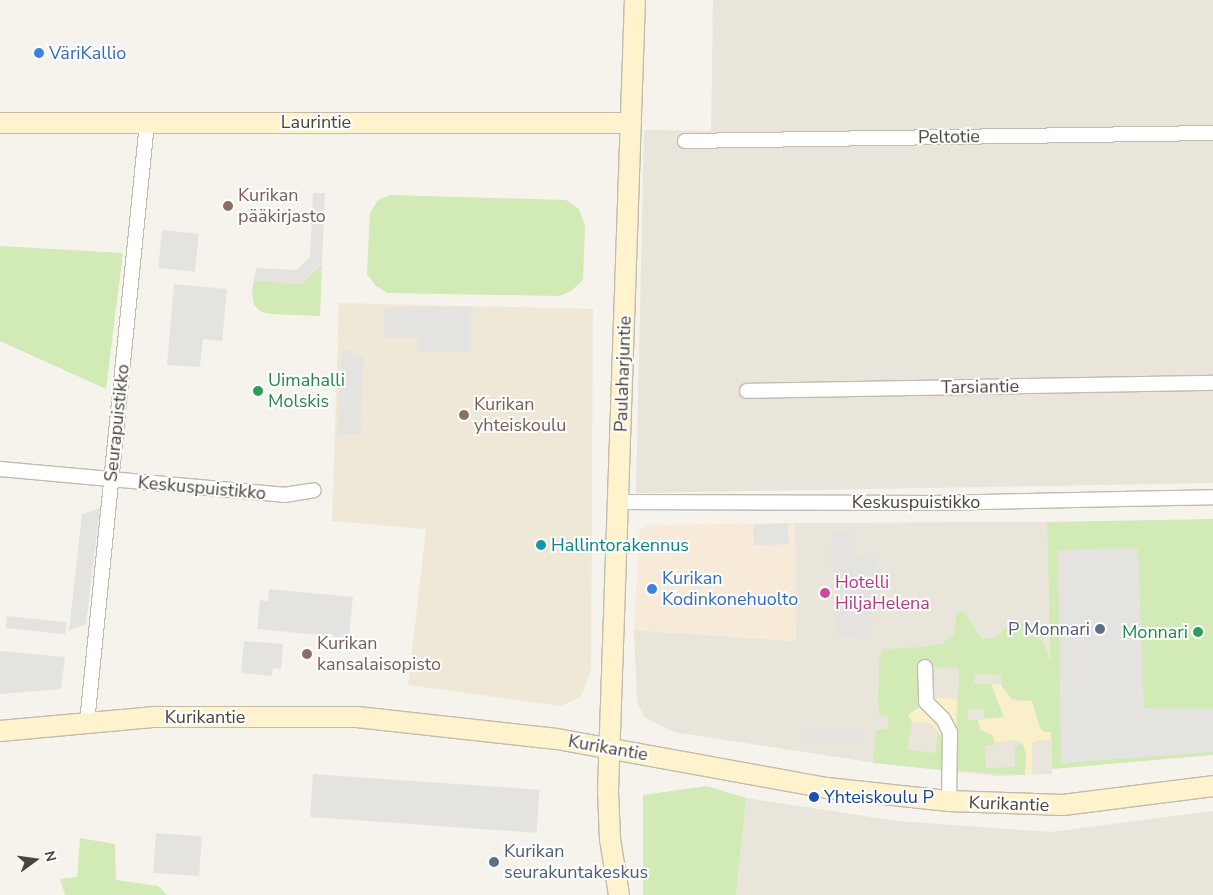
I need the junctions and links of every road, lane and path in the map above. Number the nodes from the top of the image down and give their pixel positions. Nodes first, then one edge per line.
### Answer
1 (635, 0) edge
2 (0, 123) edge
3 (146, 123) junction
4 (631, 123) junction
5 (1213, 133) edge
6 (685, 140) dead end
7 (1213, 383) edge
8 (748, 391) dead end
9 (0, 469) edge
10 (111, 480) junction
11 (314, 490) dead end
12 (1213, 497) edge
13 (619, 502) junction
14 (926, 667) dead end
15 (87, 723) junction
16 (0, 731) edge
17 (610, 748) junction
18 (1213, 786) edge
19 (949, 802) junction
20 (619, 895) edge

1 - 4 main road, Paulaharjuntie
2 - 3 main road, Laurintie
3 - 4 main road, Laurintie
3 - 10 street, Seurapuistikko
4 - 13 main road, Paulaharjuntie
5 - 6 street, Peltotie
7 - 8 street, Tarsiantie
9 - 10 street, Keskuspuistikko
10 - 11 street, Keskuspuistikko
10 - 15 street, Seurapuistikko
12 - 13 street, Keskuspuistikko
13 - 17 main road, Paulaharjuntie
14 - 19 street
15 - 16 main road, Kurikantie
15 - 17 main road, Kurikantie
17 - 19 main road, Kurikantie
17 - 20 main road, Paulaharjuntie
18 - 19 main road, Kurikantie

